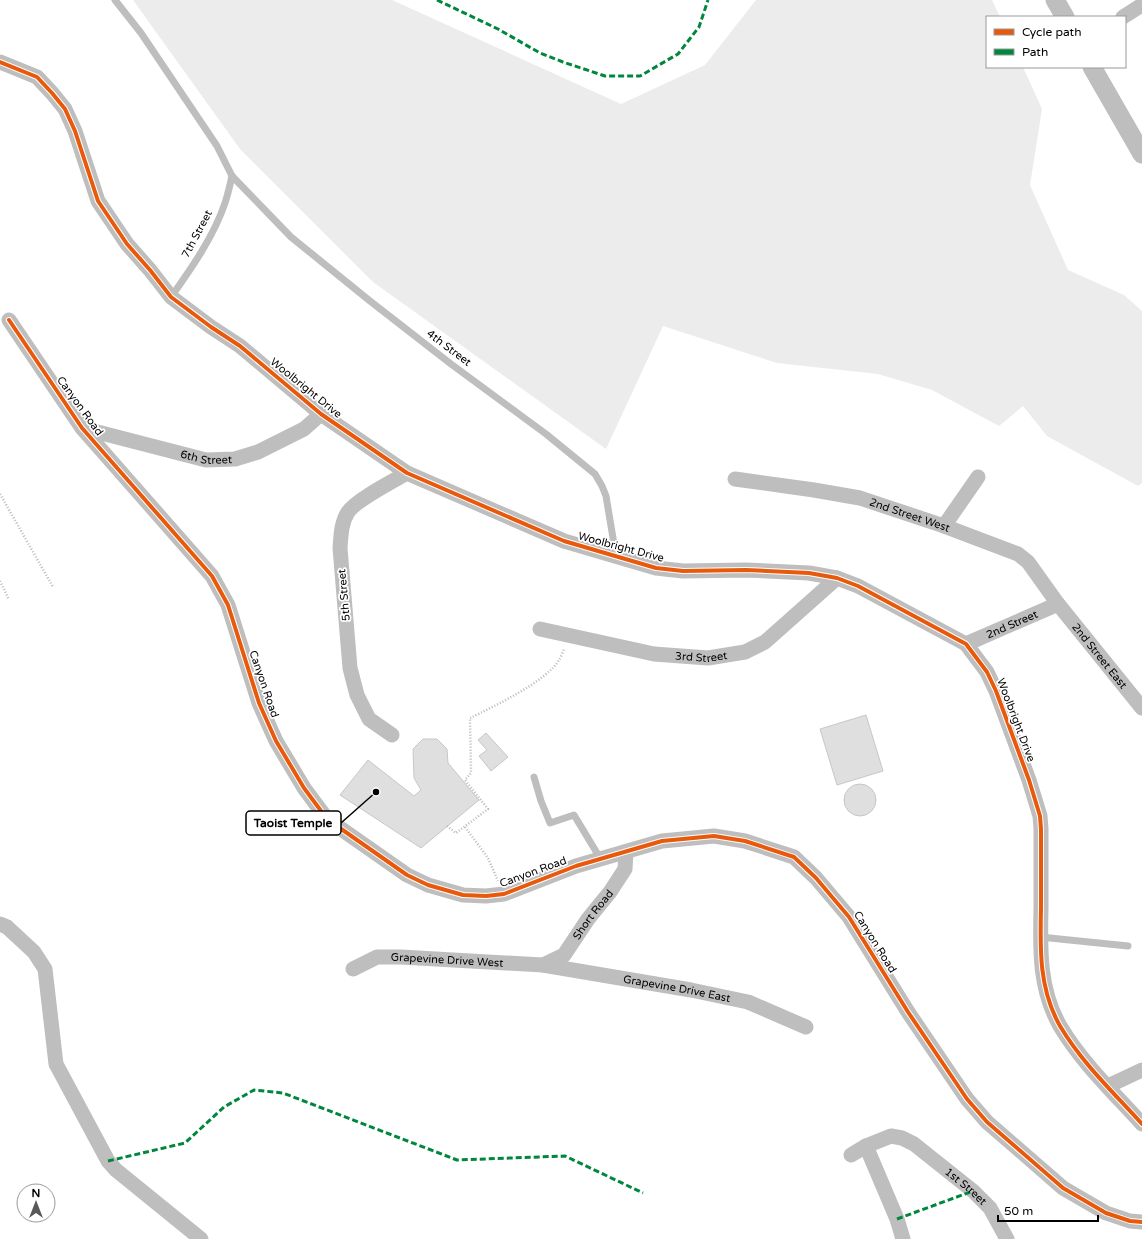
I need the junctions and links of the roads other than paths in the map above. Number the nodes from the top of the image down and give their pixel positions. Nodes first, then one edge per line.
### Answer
1 (116, 0) edge
2 (1055, 0) edge
3 (1142, 5) edge
4 (1063, 16) edge
5 (1125, 16) edge
6 (0, 62) edge
7 (1093, 68) edge
8 (1142, 154) edge
9 (232, 176) junction
10 (171, 297) junction
11 (9, 320) dead end
12 (321, 414) junction
13 (82, 428) junction
14 (407, 473) junction
15 (978, 477) dead end
16 (735, 479) dead end
17 (944, 526) junction
18 (616, 556) junction
19 (837, 578) junction
20 (1058, 604) junction
21 (540, 629) dead end
22 (966, 644) junction
23 (1142, 708) edge
24 (392, 734) dead end
25 (534, 777) dead end
26 (626, 852) junction
27 (600, 858) junction
28 (0, 924) edge
29 (1040, 937) junction
30 (1128, 946) dead end
31 (543, 965) junction
32 (354, 968) dead end
33 (806, 1027) dead end
34 (1142, 1070) edge
35 (1108, 1086) junction
36 (1142, 1124) edge
37 (866, 1146) junction
38 (851, 1155) dead end
39 (1142, 1222) edge
40 (202, 1239) edge
41 (903, 1239) edge
42 (1007, 1239) edge

1 - 9 lane, 4th Street
2 - 4 street
3 - 5 street
6 - 10 street, Woolbright Drive
7 - 8 street
9 - 10 lane, 7th Street
9 - 18 lane, 4th Street
10 - 12 street, Woolbright Drive
11 - 13 street, Canyon Road
12 - 13 street, 6th Street
12 - 14 street, Woolbright Drive
13 - 27 street, Canyon Road
14 - 18 street, Woolbright Drive
14 - 24 street, 5th Street
15 - 17 street
16 - 17 street, 2nd Street West
17 - 20 street, 2nd Street West
18 - 19 street, Woolbright Drive
19 - 21 street, 3rd Street
19 - 22 street, Woolbright Drive
20 - 22 street, 2nd Street
20 - 23 street, 2nd Street East
22 - 29 street, Woolbright Drive
25 - 27 lane
26 - 27 street, Canyon Road
26 - 31 street, Short Road
26 - 39 street, Canyon Road
28 - 40 street
29 - 30 lane
29 - 35 street, Woolbright Drive
31 - 32 street, Grapevine Drive West
31 - 33 street, Grapevine Drive East
34 - 35 street
35 - 36 street, Woolbright Drive
37 - 38 street
37 - 41 street
37 - 42 street, 1st Street

